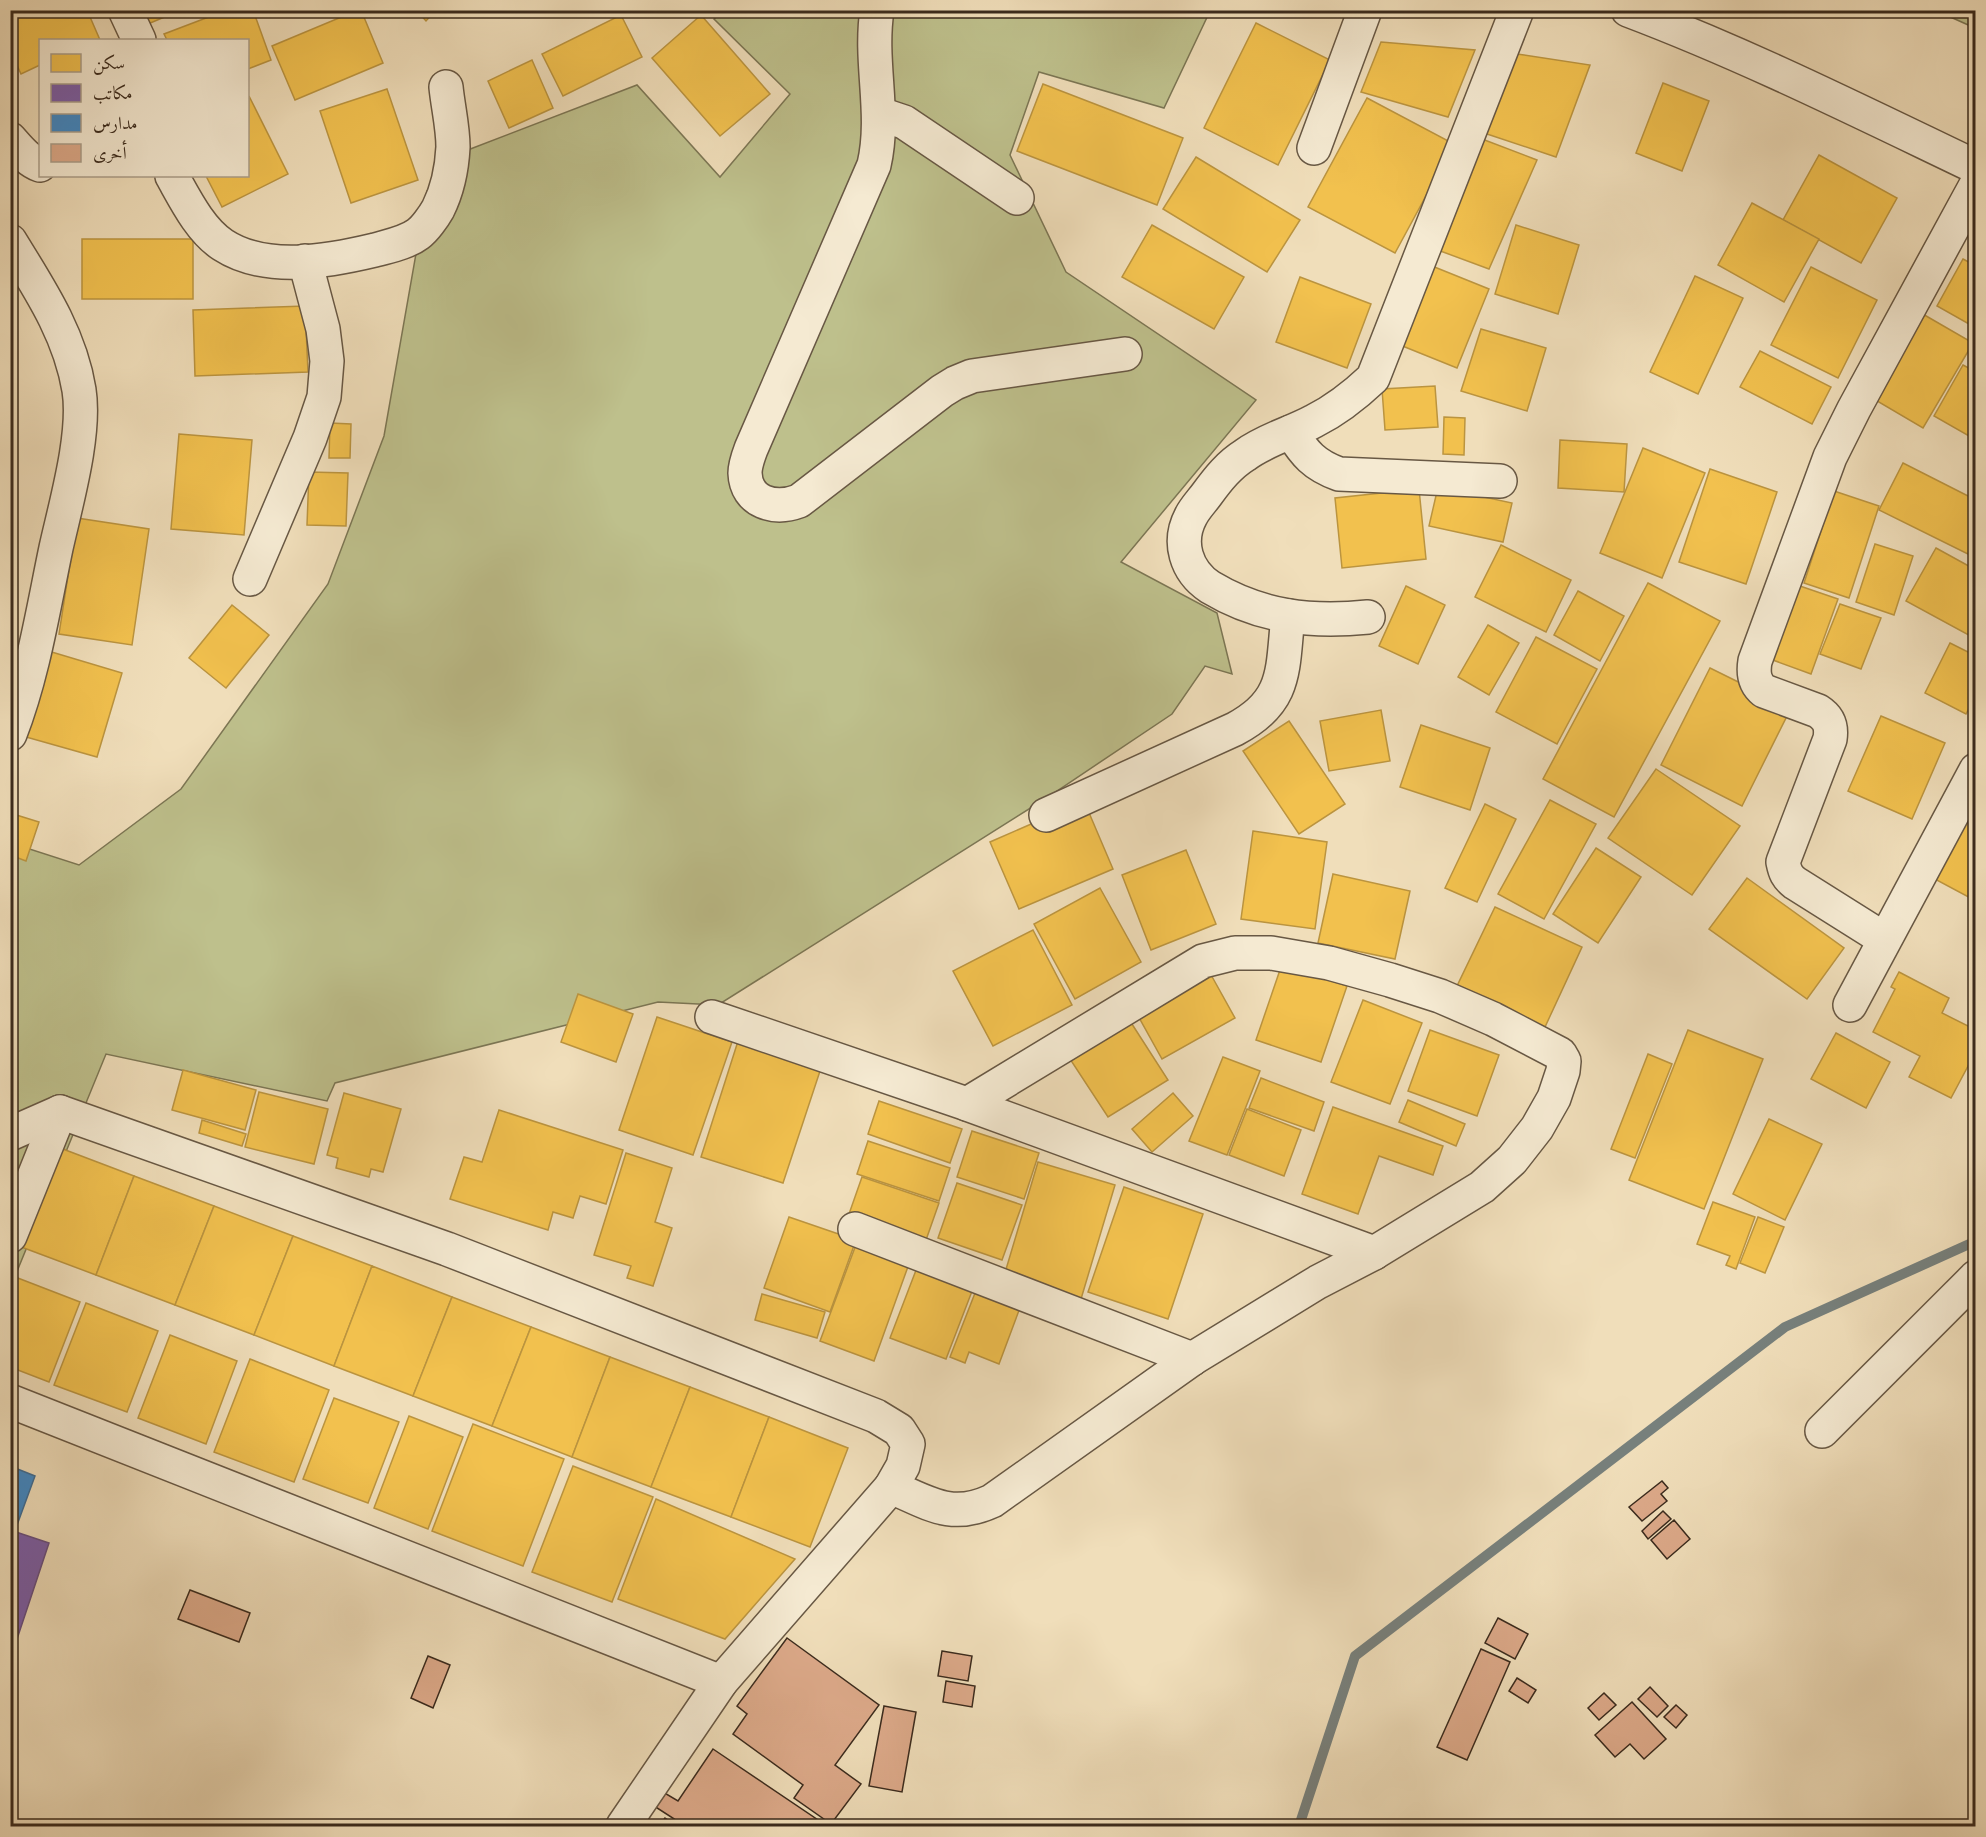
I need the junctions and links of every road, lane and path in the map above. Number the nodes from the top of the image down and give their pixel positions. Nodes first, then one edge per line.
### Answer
1 (125, 10) edge
2 (877, 10) edge
3 (1365, 10) edge
4 (1517, 10) edge
5 (1628, 10) edge
6 (139, 39) edge
7 (446, 87) dead end
8 (880, 114) junction
9 (10, 139) edge
10 (1314, 148) dead end
11 (39, 165) edge
12 (1976, 167) edge
13 (173, 177) edge
14 (1976, 185) edge
15 (1017, 198) dead end
16 (10, 241) edge
17 (305, 261) junction
18 (1125, 354) dead end
19 (1291, 432) junction
20 (1500, 481) dead end
21 (250, 579) dead end
22 (1288, 616) junction
23 (1368, 617) dead end
24 (10, 734) edge
25 (1976, 770) edge
26 (1046, 815) dead end
27 (1884, 939) junction
28 (1850, 1005) dead end
29 (712, 1017) dead end
30 (967, 1104) junction
31 (60, 1112) junction
32 (10, 1134) edge
33 (855, 1229) dead end
34 (10, 1236) edge
35 (1374, 1253) junction
36 (1976, 1277) edge
37 (1192, 1359) junction
38 (10, 1401) edge
39 (1822, 1431) dead end
40 (891, 1487) junction
41 (721, 1682) junction
42 (623, 1827) edge

1 - 6 street
2 - 8 street
3 - 10 street
4 - 19 street
5 - 12 street
7 - 17 street
8 - 15 street
8 - 18 street
9 - 11 street
13 - 17 street
14 - 27 street
16 - 24 street
17 - 21 street
19 - 20 street
19 - 22 street
22 - 23 street
22 - 26 street
25 - 27 street
27 - 28 street
29 - 30 street
30 - 35 street
30 - 35 street
31 - 32 street
31 - 34 street
31 - 40 street
33 - 37 street
35 - 37 street
36 - 39 street
37 - 40 street
38 - 41 street
40 - 41 street
41 - 42 street

